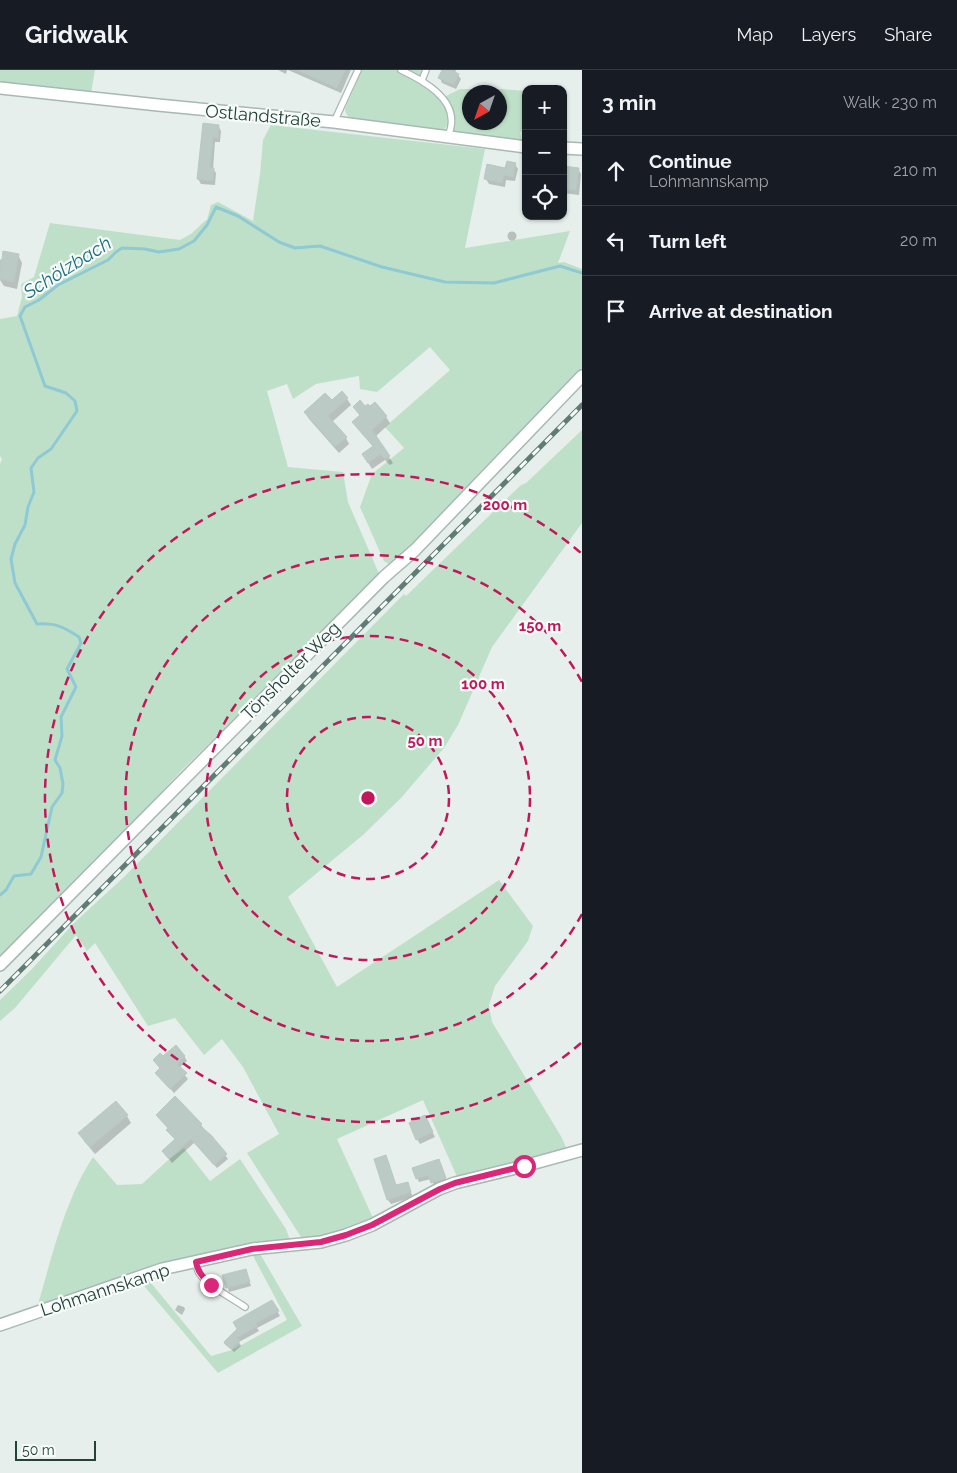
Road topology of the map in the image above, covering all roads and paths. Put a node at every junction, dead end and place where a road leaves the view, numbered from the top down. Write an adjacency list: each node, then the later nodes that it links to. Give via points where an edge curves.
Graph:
1 (358, 70): 6 (lane)
2 (402, 70): 4 (lane)
3 (426, 70): 4 (lane)
4 (422, 80): 7 (lane, via 444,100 451,113 452,126)
5 (0, 88): 6 (street, Ostlandstraße)
6 (334, 122): 7 (street, Ostlandstraße)
7 (447, 137): 8 (street, Ostlandstraße)
8 (522, 146)
9 (567, 148): 10 (street)
10 (582, 149)
11 (582, 376): 12 (street, Tönsholter Weg, via 415,550 377,584)
12 (0, 966)
13 (582, 1150): 14 (street, Lohmannskamp, via 455,1183 346,1235 321,1242 252,1249)
14 (196, 1262): 15 (lane, via 201,1276); 16 (street, Lohmannskamp, via 162,1269)
15 (245, 1307)
16 (0, 1325)

